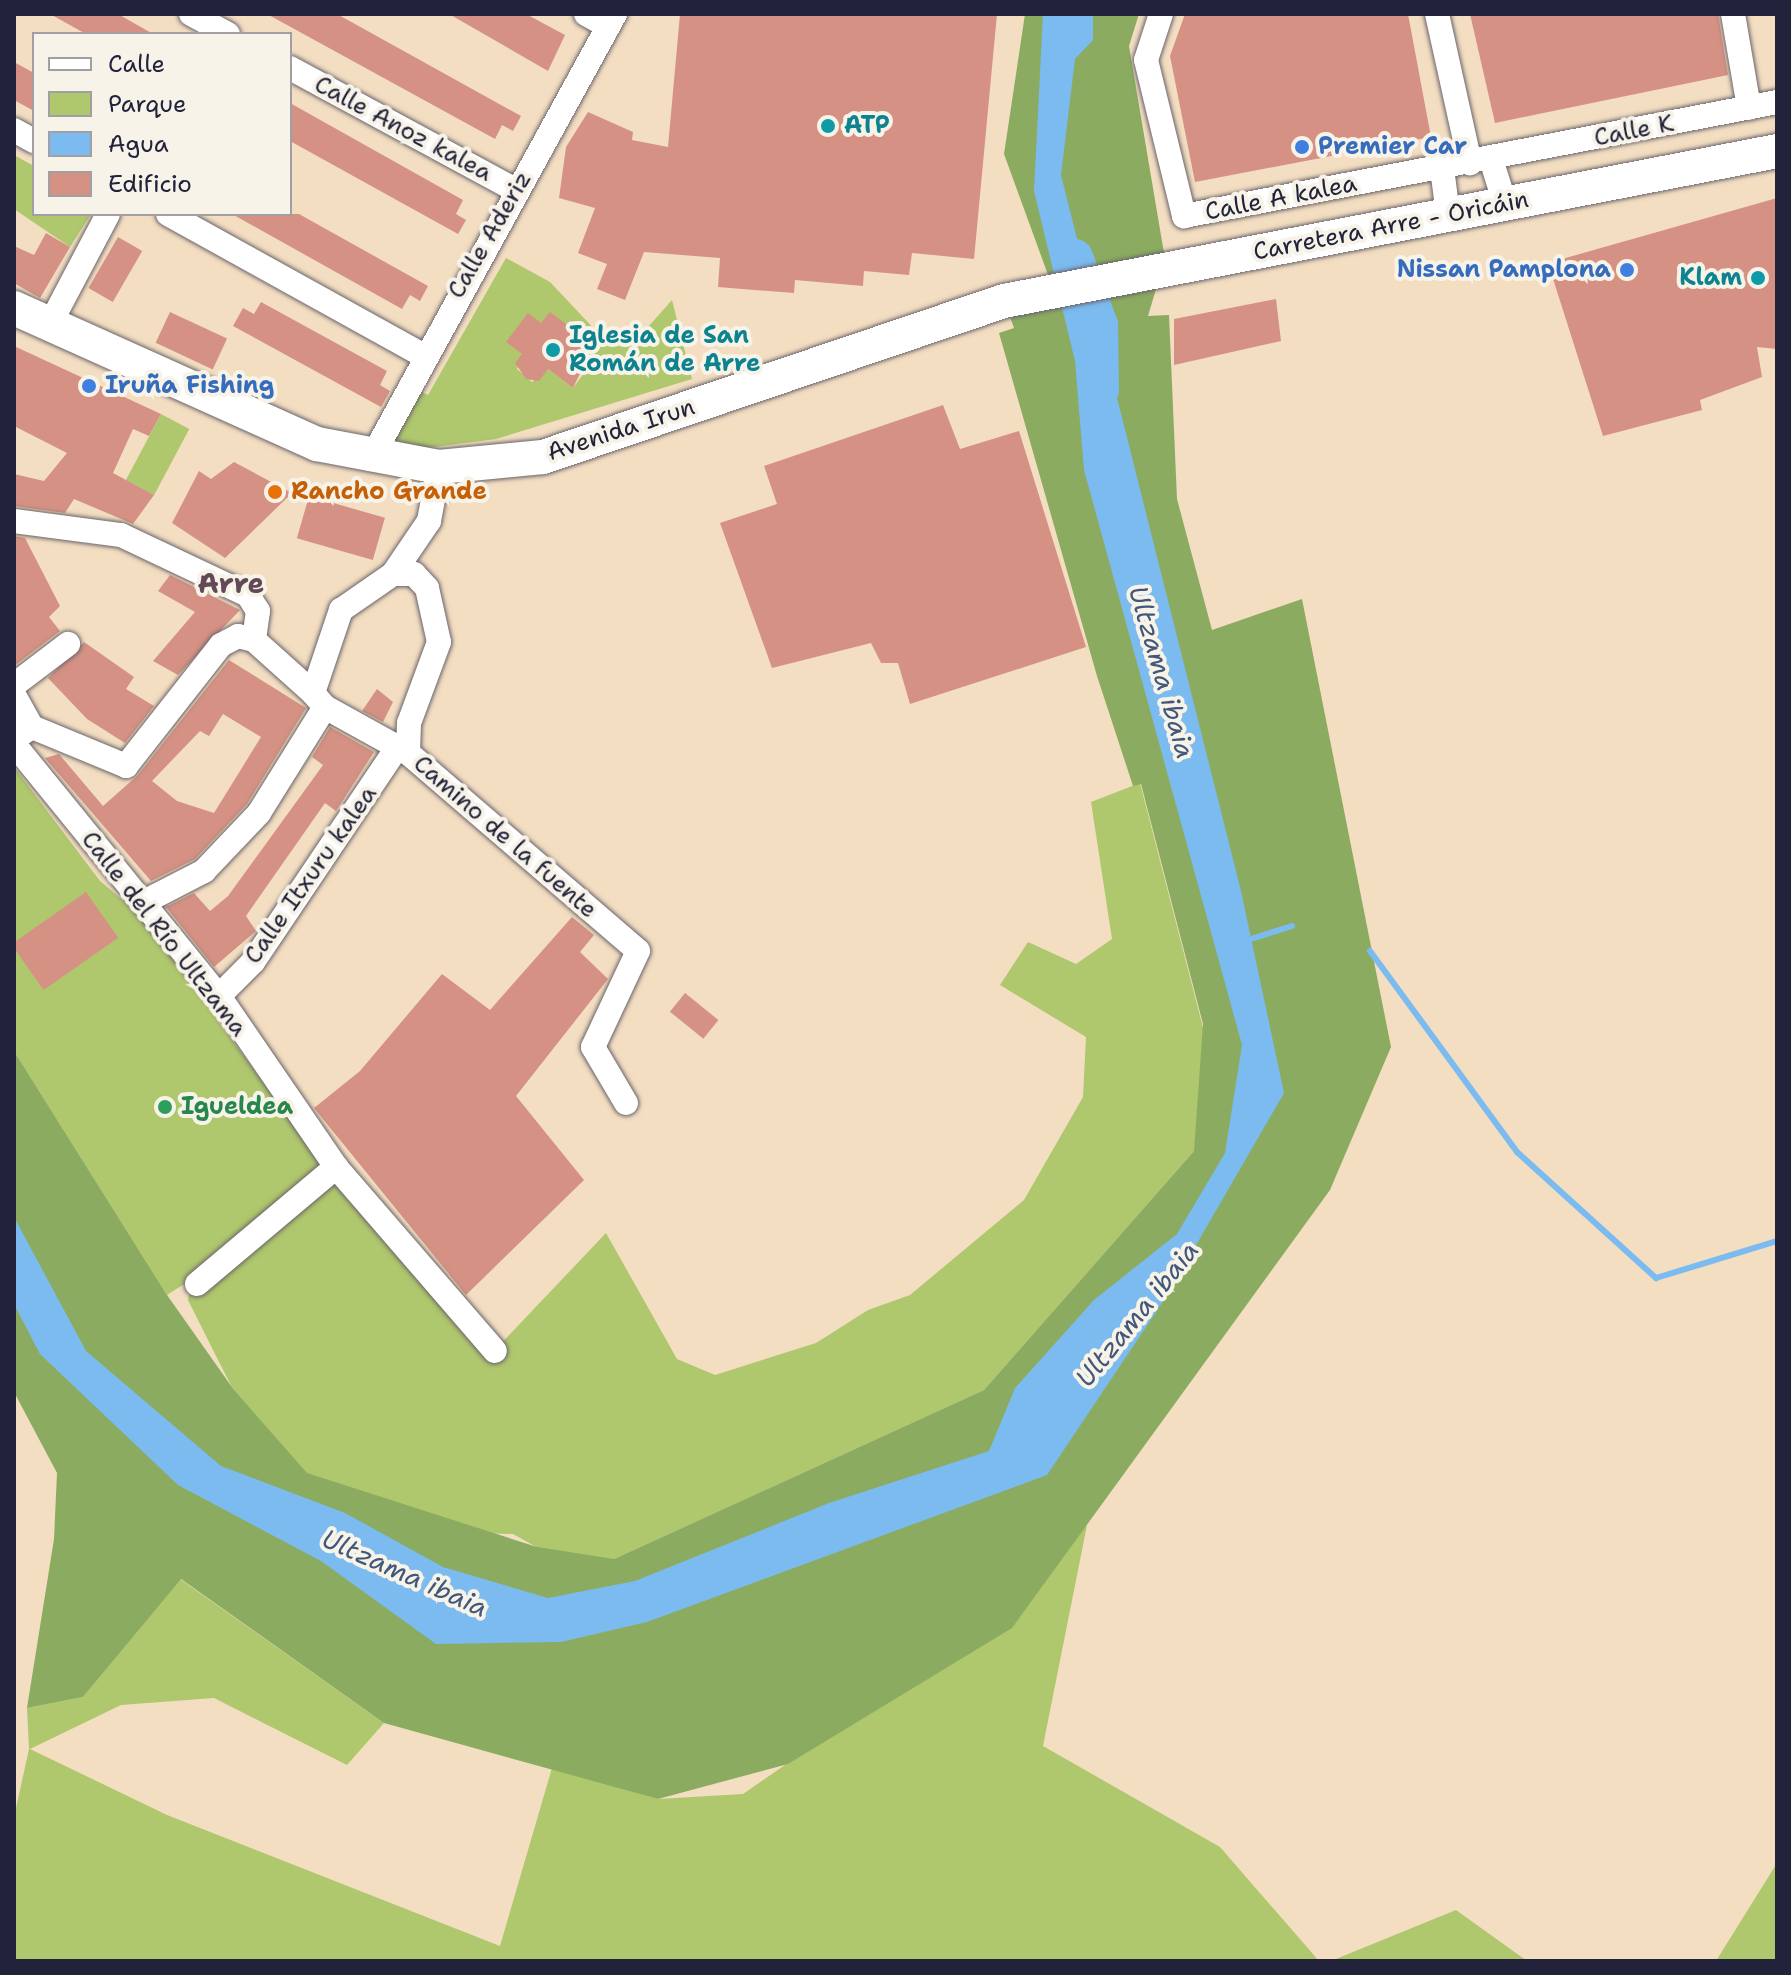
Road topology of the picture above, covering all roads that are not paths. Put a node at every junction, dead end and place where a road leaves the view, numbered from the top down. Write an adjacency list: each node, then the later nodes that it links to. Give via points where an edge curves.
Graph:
1 (586, 14): 5 (street)
2 (1161, 14): 13 (street, Calle A kalea, via 1146,60 1184,216)
3 (1437, 14): 12 (street)
4 (1733, 14): 8 (street)
5 (611, 20): 14 (street, Calle Aderiz)
6 (292, 69): 14 (street, Calle Anoz kalea)
7 (1777, 102): 8 (street, Calle K)
8 (1749, 108): 12 (street, Calle K)
9 (14, 130): 10 (street)
10 (32, 140)
11 (1777, 151): 15 (street, Carretera Arre - Oricáin)
12 (1480, 161): 13 (street, Calle K); 15 (street)
13 (1442, 168): 16 (street)
14 (516, 190): 22 (street, Calle Aderiz)
15 (1505, 204): 16 (street, Carretera Arre - Oricáin)
16 (1448, 215): 19 (street, Carretera Arre - Oricáin)
17 (107, 216): 21 (street)
18 (172, 216): 22 (street)
19 (1004, 301): 24 (street, Avenida Irun, via 543,457)
20 (14, 308): 21 (street, Avenida Irun)
21 (50, 324): 23 (street, Avenida Irun, via 303,439)
22 (422, 355): 23 (street, Calle Aderiz)
23 (371, 459): 24 (street, Avenida Irun)
24 (439, 467): 26 (street, via 429,521)
25 (14, 521): 27 (street, via 121,535 248,595 258,611)
26 (393, 574): 31 (street, via 341,610); 33 (street, via 414,574 427,588 439,642)
27 (254, 640): 31 (street, Camino de la fuente); 32 (street, via 238,636 221,645 126,766 109,763 38,723)
28 (68, 644): 29 (street)
29 (14, 685)
30 (14, 695): 32 (street, Calle del Río Ultzama)
31 (319, 700): 33 (street, Camino de la fuente); 34 (street, via 229,851)
32 (20, 737): 34 (street, Calle del Río Ultzama)
33 (403, 750): 35 (street, Calle Itxuru kalea, via 253,962); 36 (street, Camino de la fuente, via 638,951 593,1047)
34 (144, 902): 35 (street, Calle del Río Ultzama)
35 (219, 996): 37 (street, Calle del Río Ultzama)
36 (626, 1103)
37 (336, 1167): 38 (street); 39 (street, Calle del Río Ultzama)
38 (197, 1284)
39 (495, 1351)

